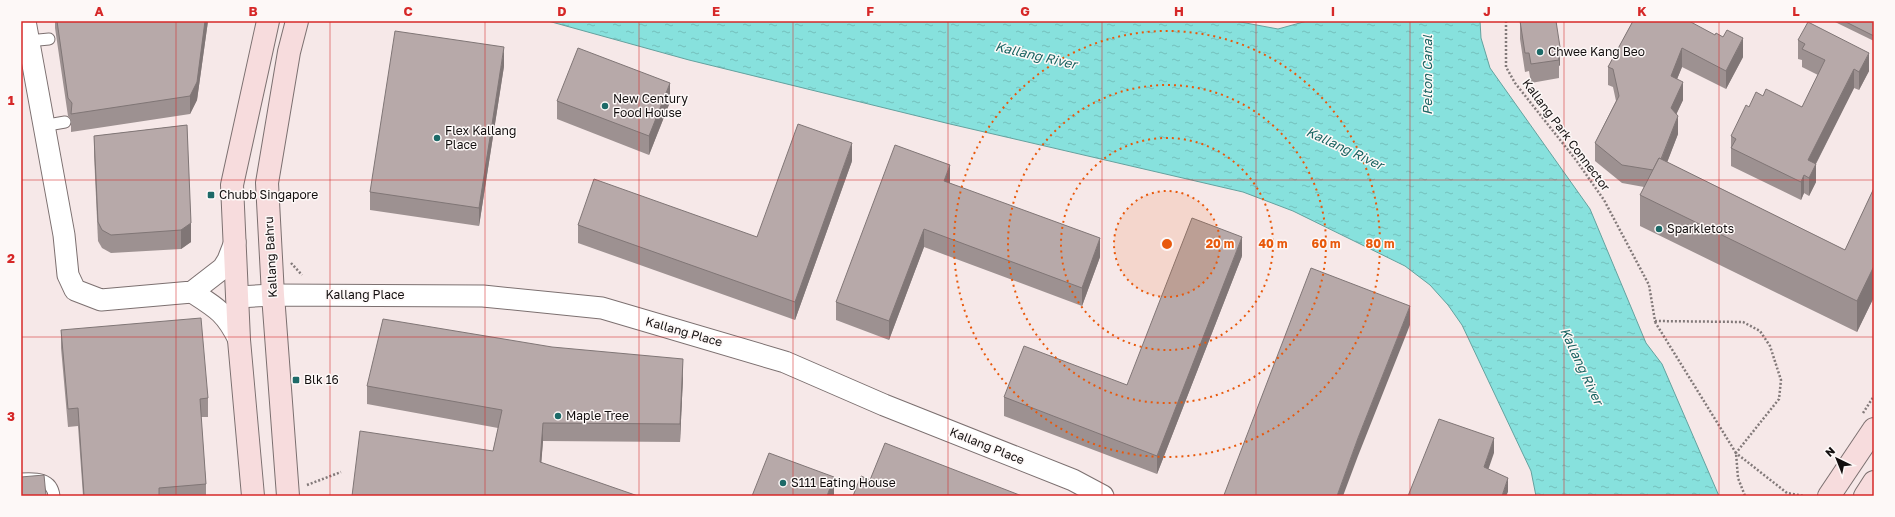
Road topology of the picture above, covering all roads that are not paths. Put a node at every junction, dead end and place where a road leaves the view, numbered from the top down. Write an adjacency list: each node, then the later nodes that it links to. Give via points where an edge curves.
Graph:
1 (25, 21): 5 (street)
2 (268, 21): 8 (main road, via 232,185)
3 (297, 21): 10 (main road, Kallang Bahru, via 289,52 268,183)
4 (49, 39): 5 (lane)
5 (28, 41): 7 (street)
6 (65, 122): 7 (lane)
7 (42, 126): 9 (street, via 68,275 75,290 101,300)
8 (235, 242): 9 (street, via 223,268); 11 (main road)
9 (192, 292): 12 (street, via 218,309 228,320)
10 (273, 294): 11 (street, Kallang Place); 16 (main road, Kallang Bahru); 19 (street, Kallang Place, via 501,296 602,308 785,362 884,405 1073,480)
11 (238, 297): 12 (main road)
12 (239, 340): 18 (main road)
13 (1874, 430): 20 (main road)
14 (21, 480): 17 (lane, via 47,482)
15 (1874, 482): 21 (main road)
16 (296, 493)
17 (54, 496)
18 (253, 496)
19 (1103, 496)
20 (1829, 496)
21 (1865, 496)

